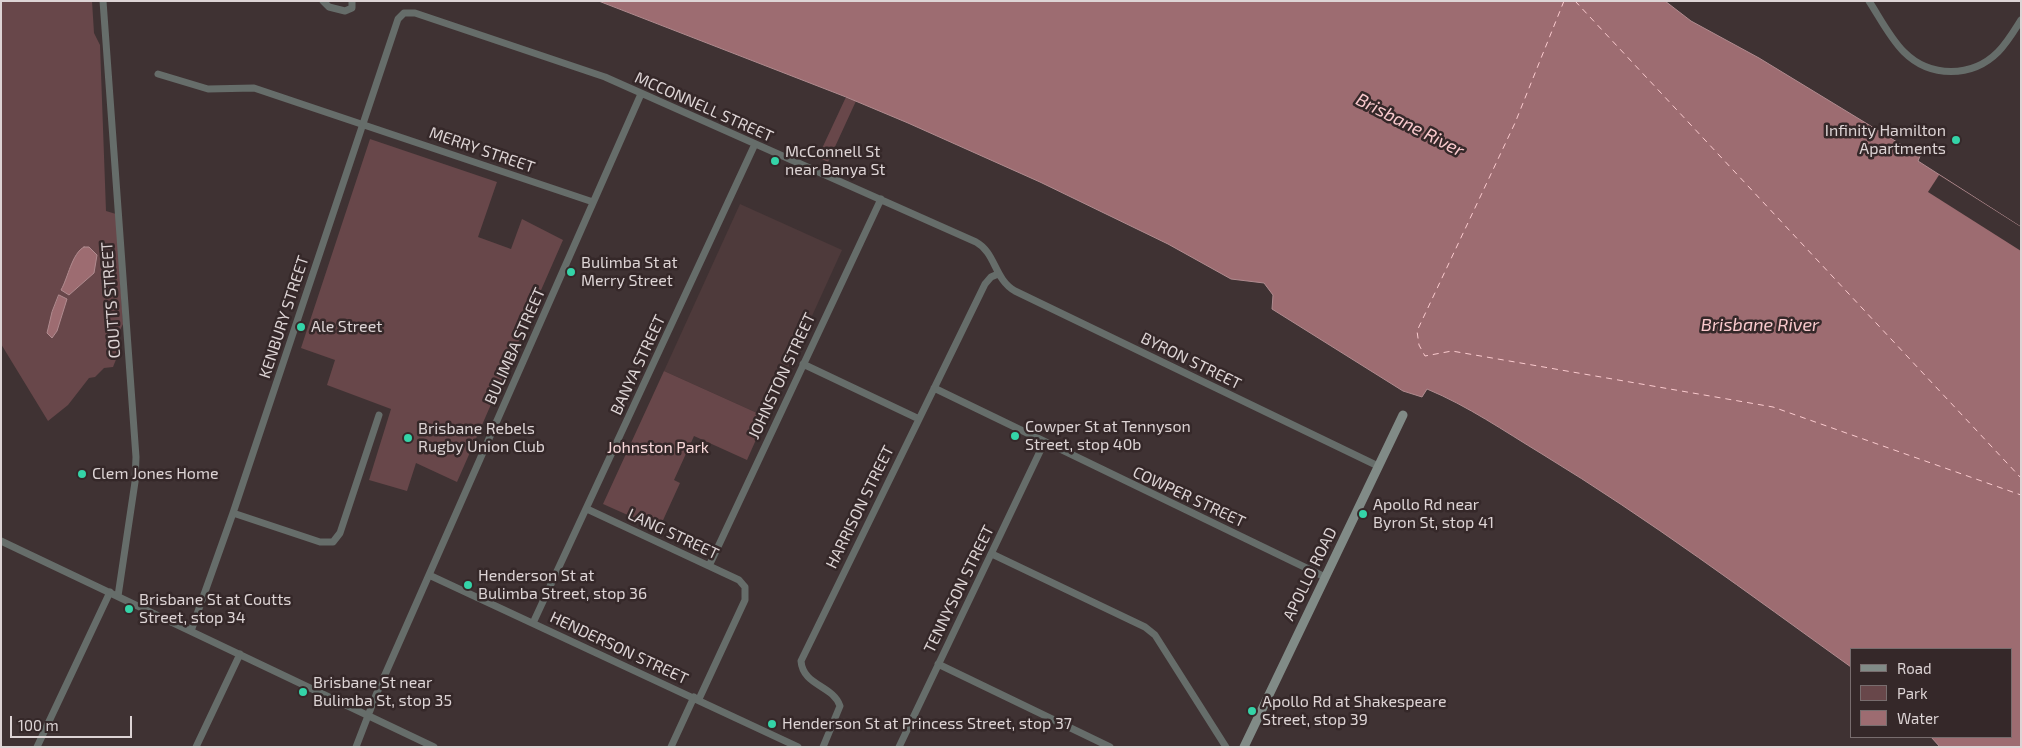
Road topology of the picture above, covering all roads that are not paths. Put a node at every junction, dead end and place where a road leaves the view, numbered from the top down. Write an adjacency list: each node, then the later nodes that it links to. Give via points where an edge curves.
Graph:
1 (103, 1): 29 (street, COUTTS STREET, via 136,457)
2 (323, 1): 3 (street, via 329,7 345,11 352,8)
3 (352, 1)
4 (1869, 1): 6 (street, via 1899,47 1934,70 1970,70 1987,61 1998,52)
5 (404, 13): 8 (street, MCCONNELL STREET, via 414,13 582,68); 9 (street, KENBURY STREET, via 398,19)
6 (2021, 20)
7 (158, 74): 9 (street, MERRY STREET, via 208,89 254,88)
8 (641, 94): 10 (street, MCCONNELL STREET); 12 (street, BULIMBA STREET)
9 (362, 124): 12 (street, MERRY STREET); 22 (street, KENBURY STREET)
10 (755, 144): 11 (street, MCCONNELL STREET); 21 (street, BANYA STREET)
11 (880, 198): 13 (street, MCCONNELL STREET, via 982,245); 14 (street, JOHNSTON STREET)
12 (593, 202): 26 (street, BULIMBA STREET)
13 (998, 274): 15 (street, HARRISON STREET, via 985,284); 20 (street, BYRON STREET, via 1003,284 1014,291)
14 (803, 364): 18 (street); 25 (street, JOHNSTON STREET)
15 (934, 388): 18 (street, HARRISON STREET); 19 (street, COWPER STREET)
16 (379, 415): 22 (street, via 340,533 333,542 320,542)
17 (1403, 415): 20 (street, APOLLO ROAD)
18 (919, 419): 42 (street, HARRISON STREET, via 801,661 805,676 836,697 840,706)
19 (1044, 442): 24 (street, TENNYSON STREET); 27 (street, COWPER STREET)
20 (1378, 466): 27 (street, APOLLO ROAD)
21 (587, 508): 25 (street, LANG STREET); 30 (street, BANYA STREET)
22 (233, 513): 31 (street, KENBURY STREET)
23 (1, 541): 28 (street)
24 (992, 554): 33 (street, TENNYSON STREET); 45 (street, via 1155,635)
25 (709, 566): 34 (street, LANG STREET, via 739,580 745,587 745,600)
26 (429, 575): 30 (street, HENDERSON STREET); 35 (street, BULIMBA STREET)
27 (1326, 577): 46 (street, APOLLO ROAD)
28 (110, 592): 29 (street); 36 (street)
29 (118, 596): 31 (street)
30 (533, 624): 34 (street, HENDERSON STREET)
31 (191, 631): 32 (street)
32 (240, 654): 35 (street); 37 (street)
33 (938, 664): 43 (street, TENNYSON STREET); 44 (street)
34 (696, 698): 40 (street); 41 (street, HENDERSON STREET)
35 (369, 715): 38 (street, BULIMBA STREET); 39 (street)
36 (37, 747)
37 (196, 747)
38 (356, 747)
39 (434, 747)
40 (671, 747)
41 (798, 747)
42 (823, 747)
43 (899, 747)
44 (1110, 747)
45 (1226, 747)
46 (1244, 747)

